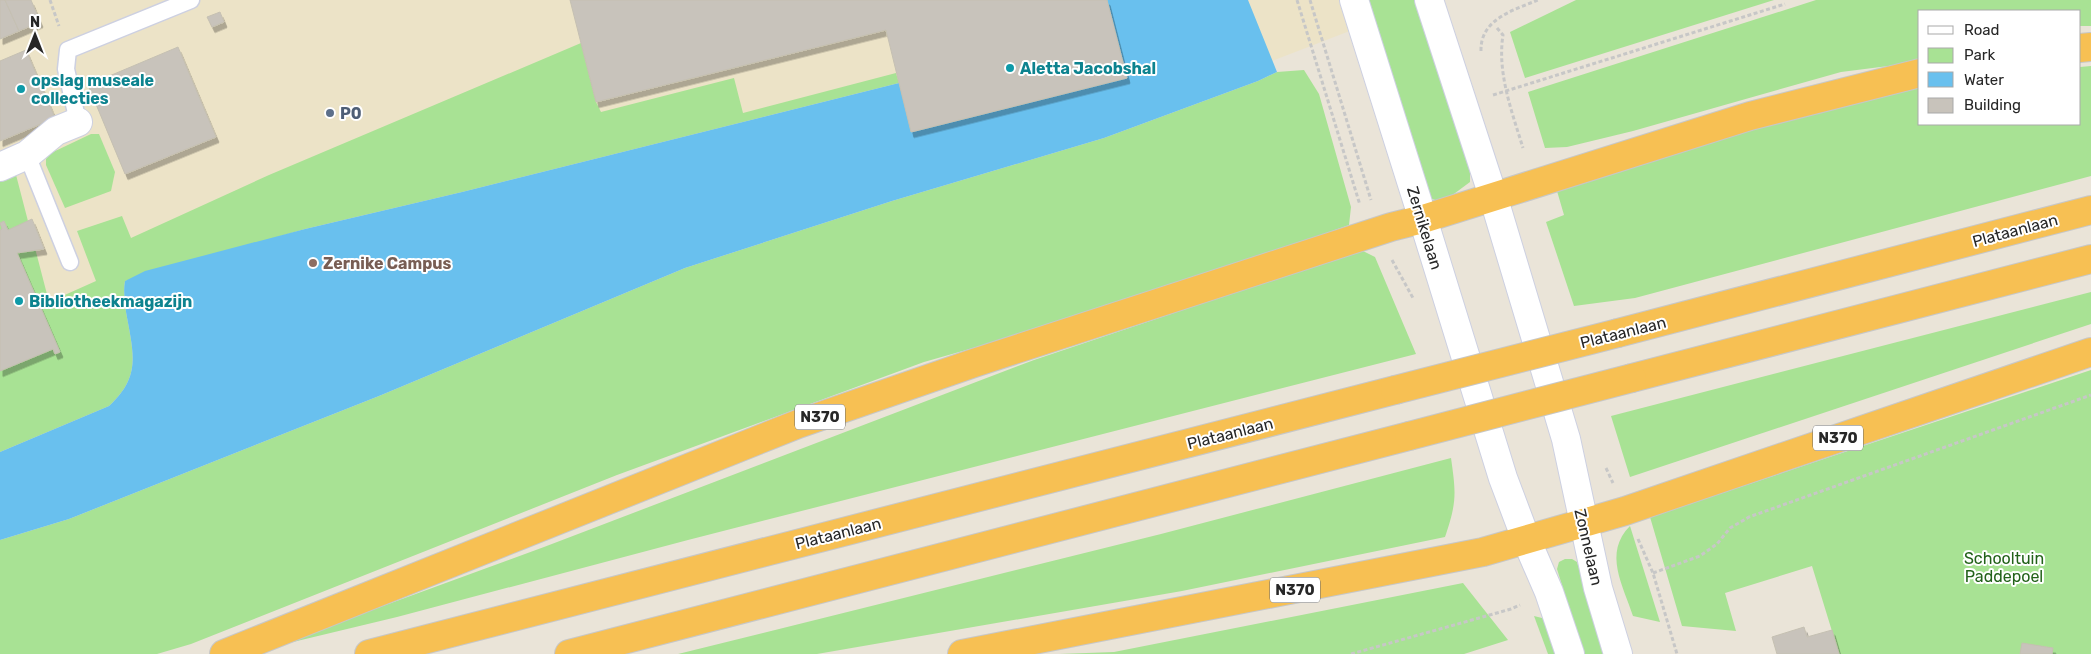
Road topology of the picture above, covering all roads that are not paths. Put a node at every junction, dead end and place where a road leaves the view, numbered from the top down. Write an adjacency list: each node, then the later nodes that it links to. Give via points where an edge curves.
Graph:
1 (191, 0): 5 (lane, via 68,50 66,69)
2 (1354, 0): 10 (main road, Zernikelaan)
3 (1429, 0): 8 (main road)
4 (1918, 74): 8 (highway, N370, via 1750,116)
5 (78, 122): 6 (main road, via 56,131)
6 (27, 155): 7 (main road); 12 (lane)
7 (0, 167)
8 (1493, 196): 10 (highway, N370); 14 (main road, Zonnelaan, via 1566,439)
9 (2091, 210): 17 (highway, Plataanlaan, bridge)
10 (1424, 218): 15 (main road, Zernikelaan, via 1496,456); 16 (highway, N370, via 993,357 798,424)
11 (2091, 259): 18 (highway, bridge)
12 (70, 262)
13 (2091, 352): 14 (highway, N370)
14 (1584, 523): 15 (highway, N370); 21 (main road, Zonnelaan, via 1598,588)
15 (1526, 539): 19 (highway, N370, via 1468,556); 20 (main road, via 1549,592)
16 (224, 654)
17 (370, 654)
18 (568, 654)
19 (962, 654)
20 (1570, 654)
21 (1618, 654)

